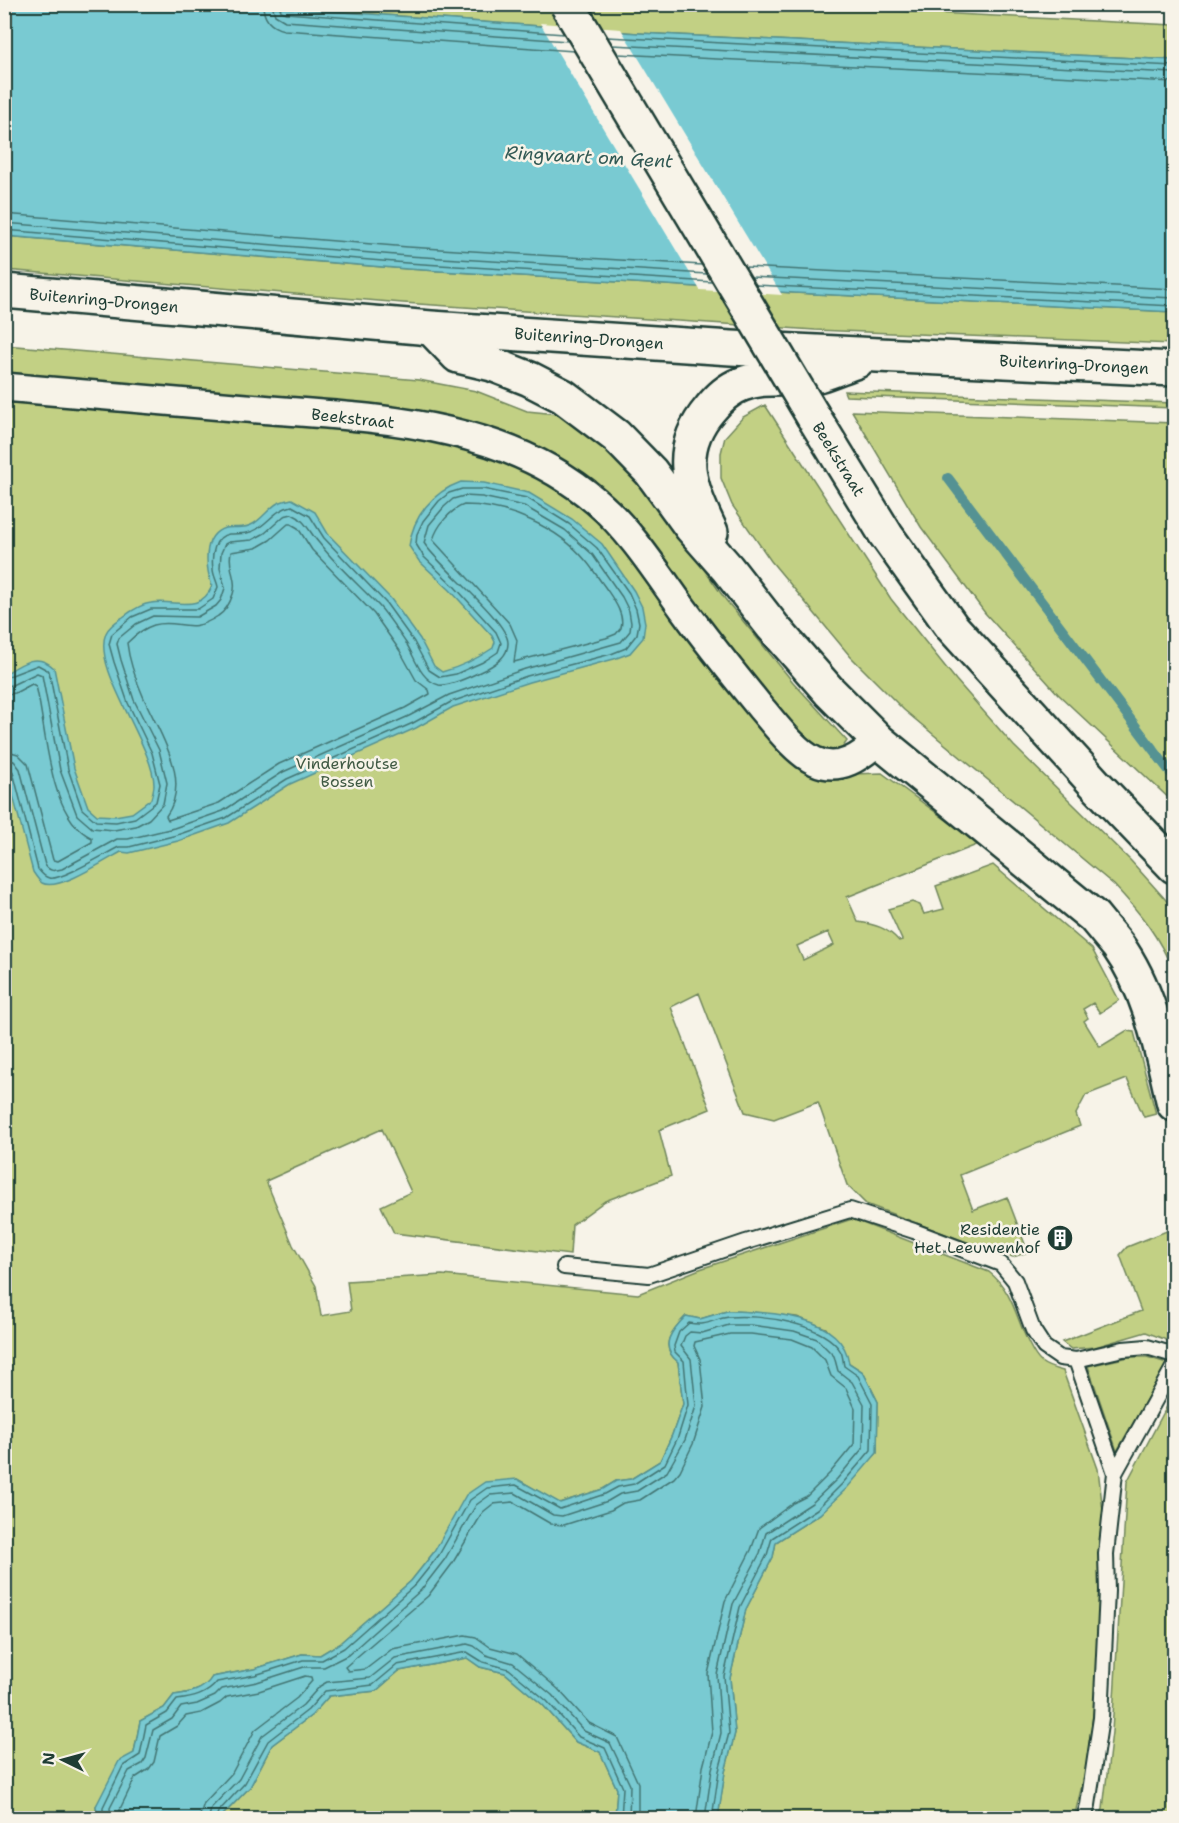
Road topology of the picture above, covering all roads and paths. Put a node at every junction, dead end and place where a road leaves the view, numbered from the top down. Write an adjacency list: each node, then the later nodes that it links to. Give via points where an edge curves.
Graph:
1 (567, 4): 9 (main road, Beekstraat, bridge, via 886,535 952,627)
2 (4, 291): 3 (main road, Buitenring-Drongen)
3 (431, 328): 4 (main road, Buitenring-Drongen); 7 (main road, via 458,356 530,379 563,396 616,436 651,472)
4 (873, 355): 5 (main road, Buitenring-Drongen); 7 (main road, via 807,378 766,378 741,384 721,396 705,414 690,442 688,468 693,495)
5 (1174, 369)
6 (4, 387): 8 (street, Beekstraat, via 383,419 452,430 507,448 554,471 597,502 632,538 713,650 788,739 815,761 834,765 851,762)
7 (727, 568): 8 (main road, via 773,627)
8 (879, 741): 10 (main road, via 1094,917 1138,981 1155,1026)
9 (1174, 866)
10 (1174, 1104)
11 (564, 1267): 13 (lane, via 649,1275 850,1210 1001,1264 1014,1281 1044,1347 1060,1358)
12 (1174, 1355): 13 (lane, via 1147,1347)
13 (1076, 1360): 15 (lane)
14 (1174, 1366): 15 (lane)
15 (1115, 1473): 16 (lane, via 1106,1554 1101,1718)
16 (1084, 1818)

